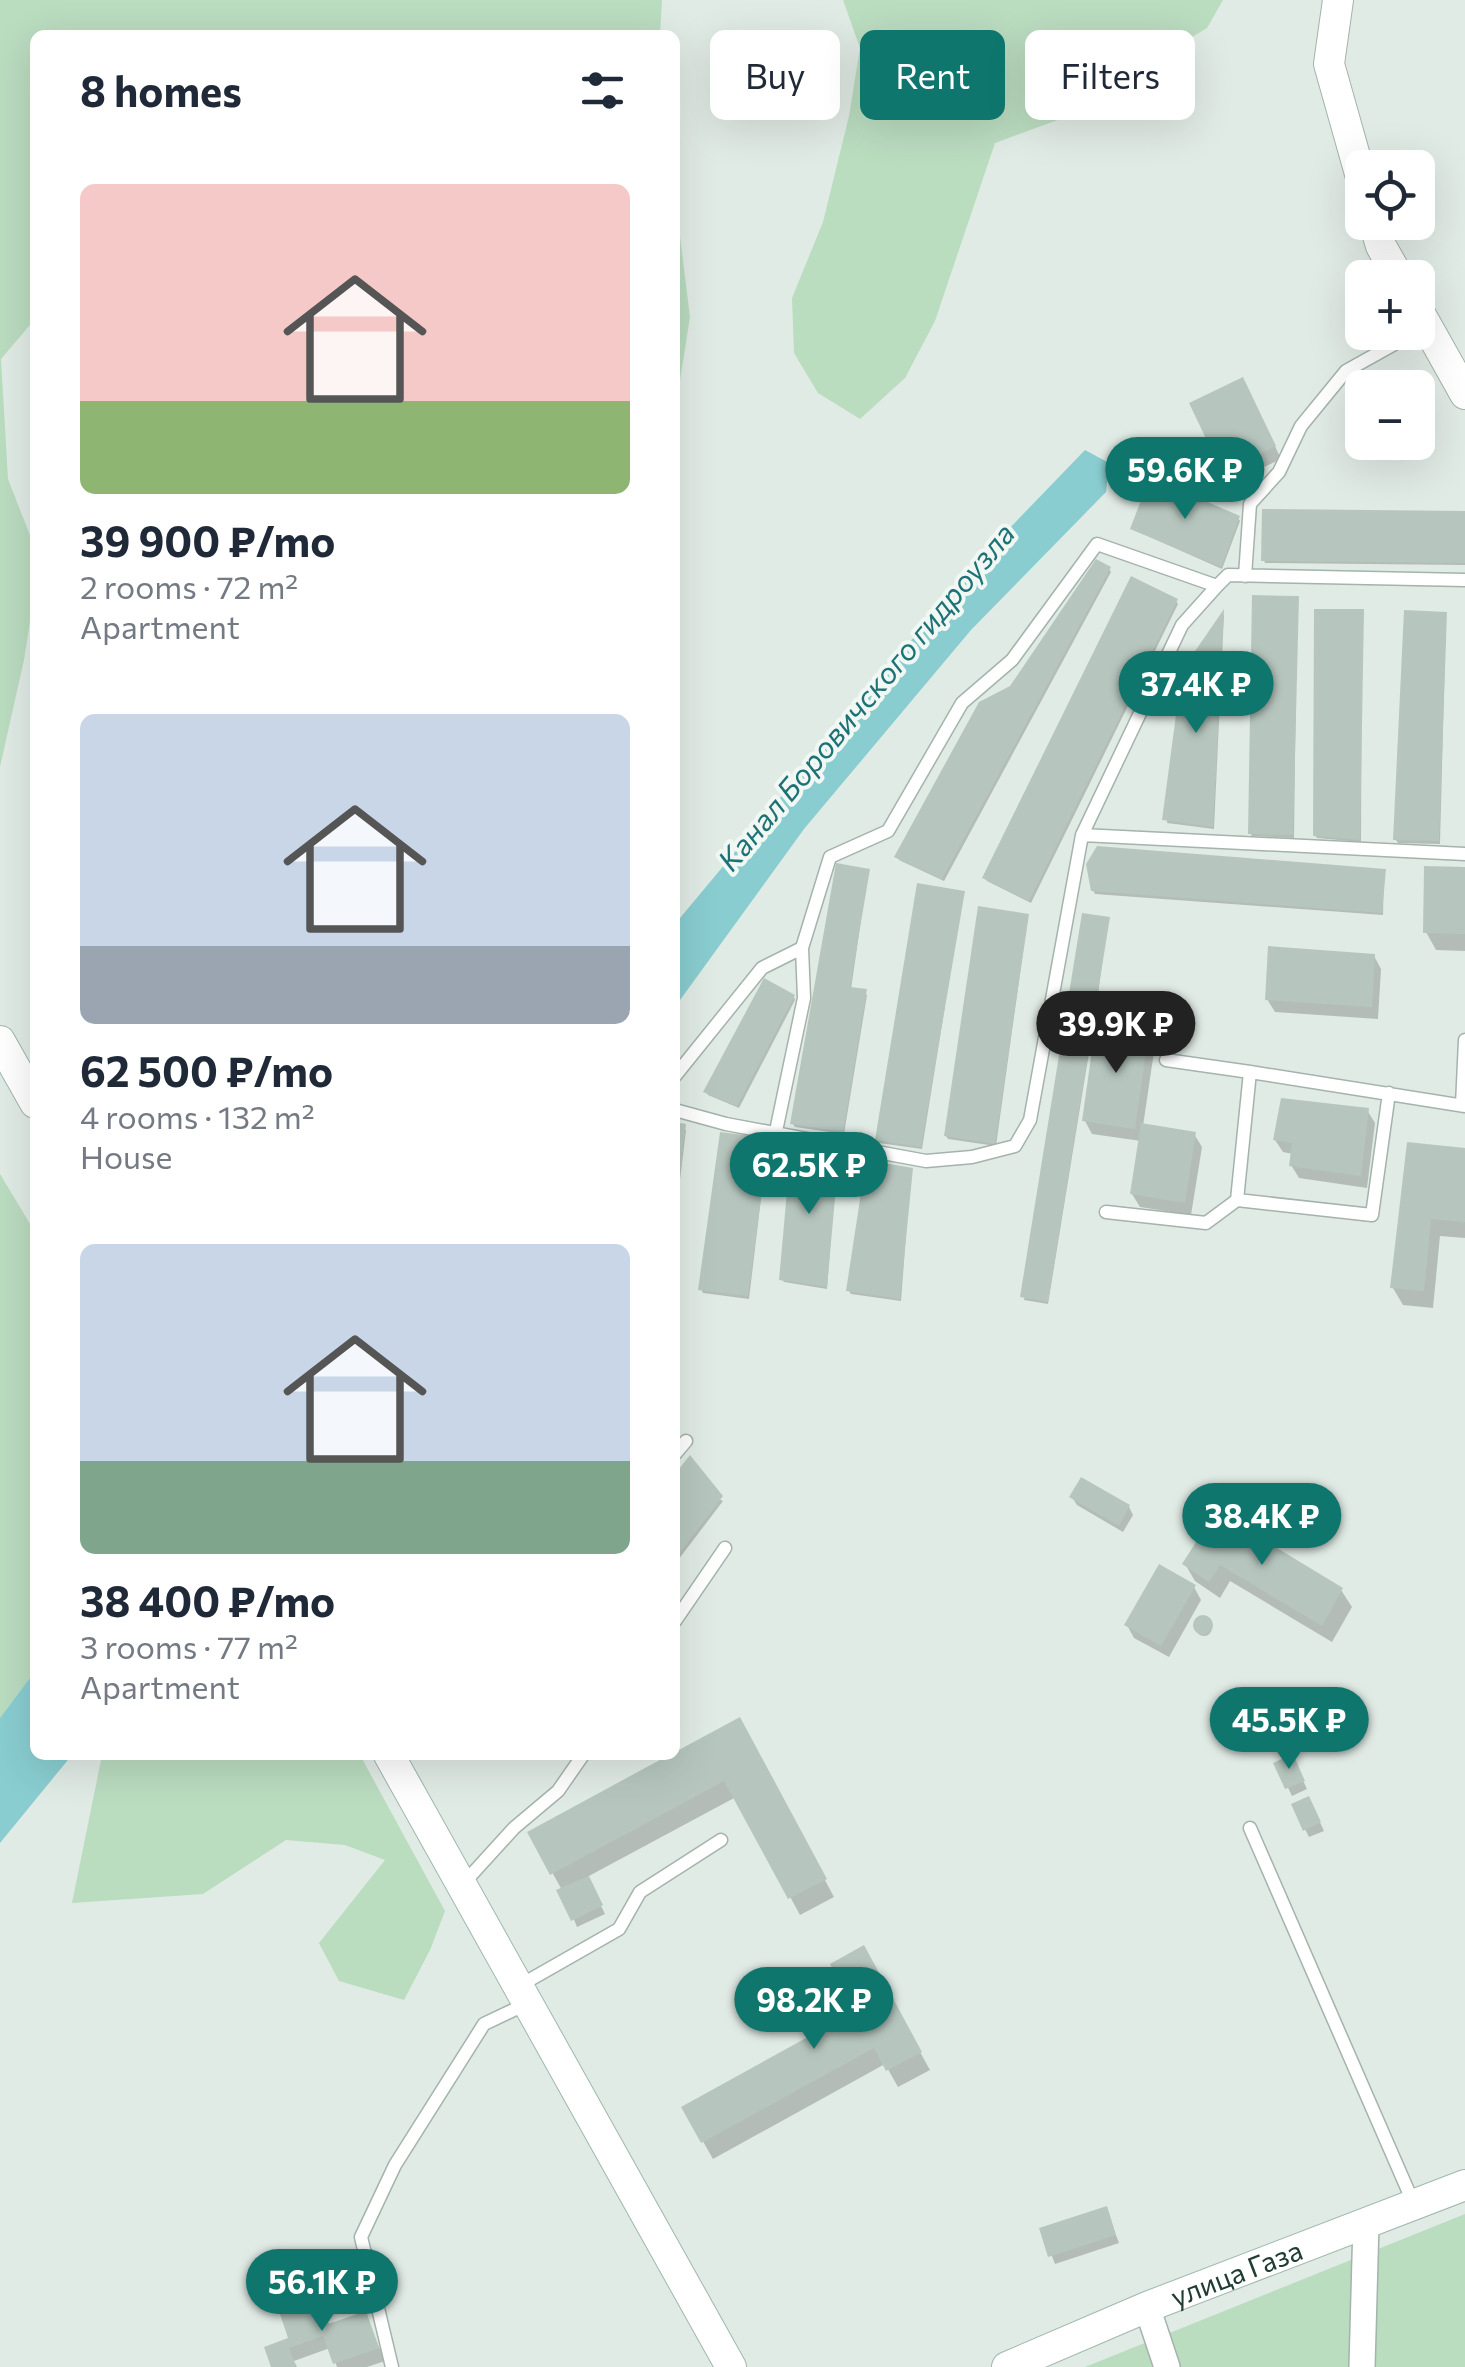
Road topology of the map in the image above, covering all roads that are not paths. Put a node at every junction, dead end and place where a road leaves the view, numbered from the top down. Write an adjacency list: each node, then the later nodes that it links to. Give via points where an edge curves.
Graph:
1 (1338, 0): 2 (main road, via 1329,64)
2 (1353, 150)
3 (1435, 349): 5 (main road)
4 (1379, 350): 6 (lane, via 1346,371 1250,504)
5 (1465, 394)
6 (1245, 576): 7 (lane); 8 (lane, via 1228,575)
7 (1465, 580)
8 (1217, 586): 9 (lane, via 1182,626); 11 (lane, via 1096,544 1012,660 962,703 888,831 830,856)
9 (1082, 836): 10 (lane); 21 (lane, via 1030,1120 1016,1146 926,1161)
10 (1465, 854)
11 (802, 948): 15 (lane, via 762,968); 21 (lane, via 804,998)
12 (1465, 1040): 19 (lane)
13 (0, 1041): 18 (main road)
14 (1166, 1060): 16 (lane)
15 (680, 1070)
16 (1250, 1072): 17 (lane); 22 (lane)
17 (1388, 1093): 19 (lane); 22 (lane, via 1372,1215)
18 (30, 1094)
19 (1464, 1105)
20 (680, 1111): 21 (lane)
21 (776, 1131)
22 (1237, 1200): 23 (lane, via 1206,1223)
23 (1106, 1212)
24 (686, 1441): 25 (lane)
25 (680, 1448)
26 (725, 1548): 27 (lane)
27 (680, 1614)
28 (392, 1760): 32 (main road)
29 (579, 1760): 32 (lane, via 558,1791)
30 (1250, 1828): 35 (lane)
31 (721, 1840): 33 (lane, via 640,1892 619,1929)
32 (461, 1886): 33 (main road)
33 (521, 1995): 38 (lane, via 484,2024 395,2165 361,2237); 39 (main road)
34 (1465, 2184): 35 (main road, улица Газа)
35 (1414, 2204): 36 (main road, улица Газа)
36 (1366, 2223): 37 (main road, улица Газа); 42 (street)
37 (1147, 2306): 40 (main road, улица Газа); 41 (street)
38 (392, 2367)
39 (731, 2367)
40 (1006, 2367)
41 (1167, 2367)
42 (1362, 2367)

